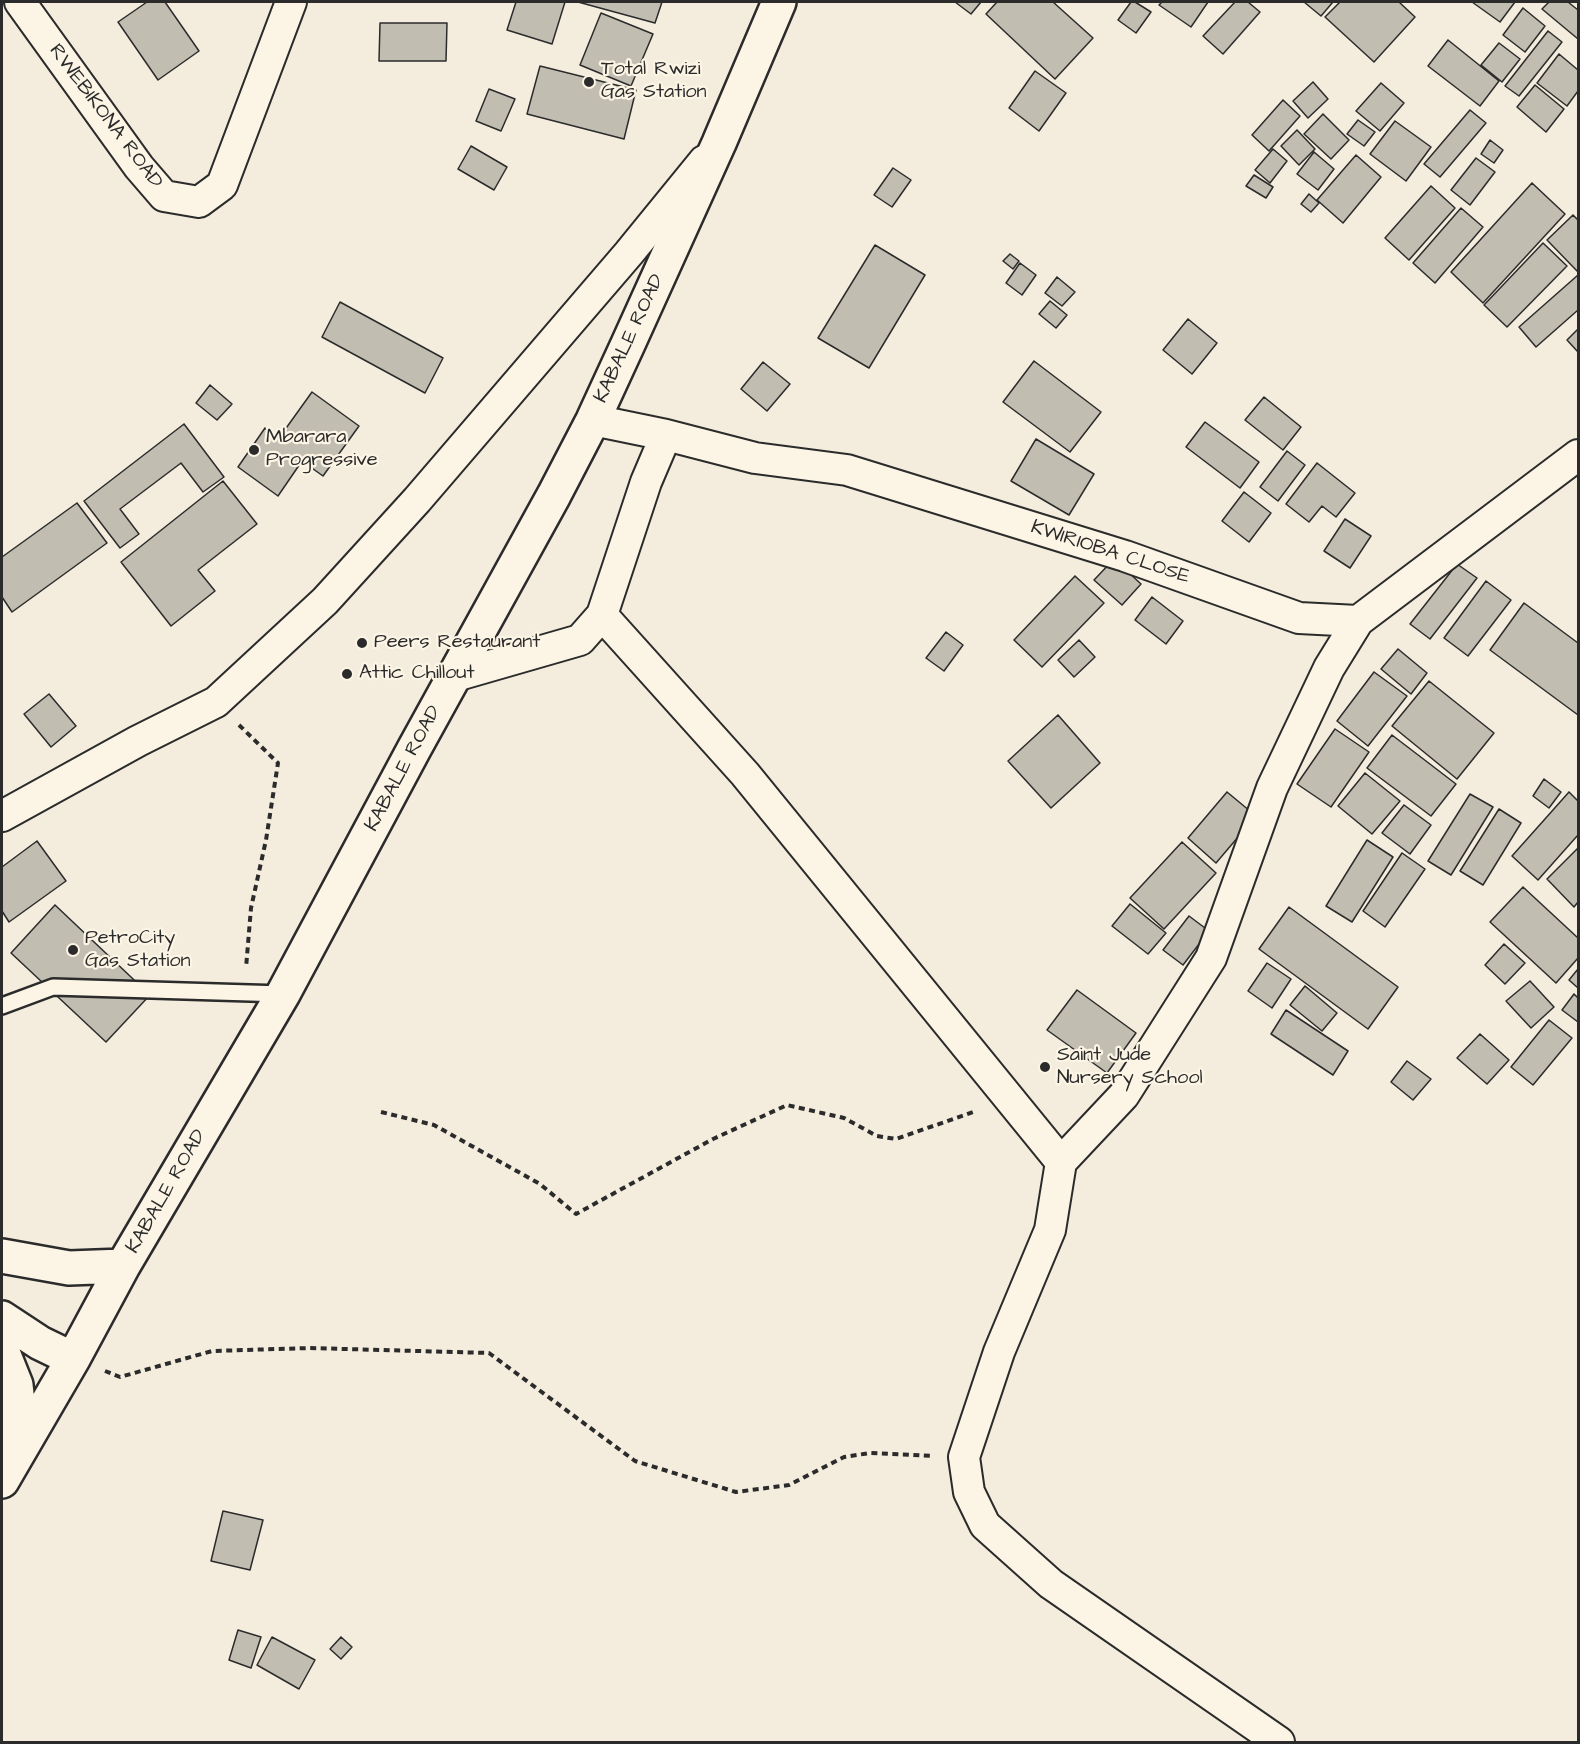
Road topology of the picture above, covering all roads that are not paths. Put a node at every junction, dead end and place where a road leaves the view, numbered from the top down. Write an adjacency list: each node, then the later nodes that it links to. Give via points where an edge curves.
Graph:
1 (20, 2): 2 (street, RWEBIKONA ROAD, via 164,196 199,202 222,185)
2 (291, 2)
3 (779, 2): 4 (main road, KABALE ROAD)
4 (719, 143): 5 (main road, KABALE ROAD); 11 (street, via 424,492 326,601 216,702)
5 (593, 420): 6 (street, KWIRIOBA CLOSE); 10 (main road, KABALE ROAD)
6 (666, 435): 8 (street, via 646,482); 9 (street, KWIRIOBA CLOSE, via 755,458 847,470 1125,556 1299,618)
7 (1578, 455): 9 (street)
8 (602, 615): 10 (street, via 580,640); 14 (street, via 745,774)
9 (1358, 621): 14 (street, via 1329,668 1272,788 1211,958 1124,1095)
10 (455, 676): 12 (main road, KABALE ROAD)
11 (2, 816)
12 (283, 994): 13 (lane, via 53,987); 16 (main road, KABALE ROAD)
13 (2, 1006)
14 (1061, 1162): 21 (street, via 1050,1230 999,1352 964,1457 969,1492 985,1525 1051,1584)
15 (2, 1256): 16 (main road, via 69,1268)
16 (123, 1266): 19 (main road, KABALE ROAD)
17 (2, 1318): 19 (main road)
18 (2, 1350): 20 (main road, via 16,1385 19,1412)
19 (73, 1359): 20 (main road, KABALE ROAD)
20 (9, 1467)
21 (1279, 1743)

